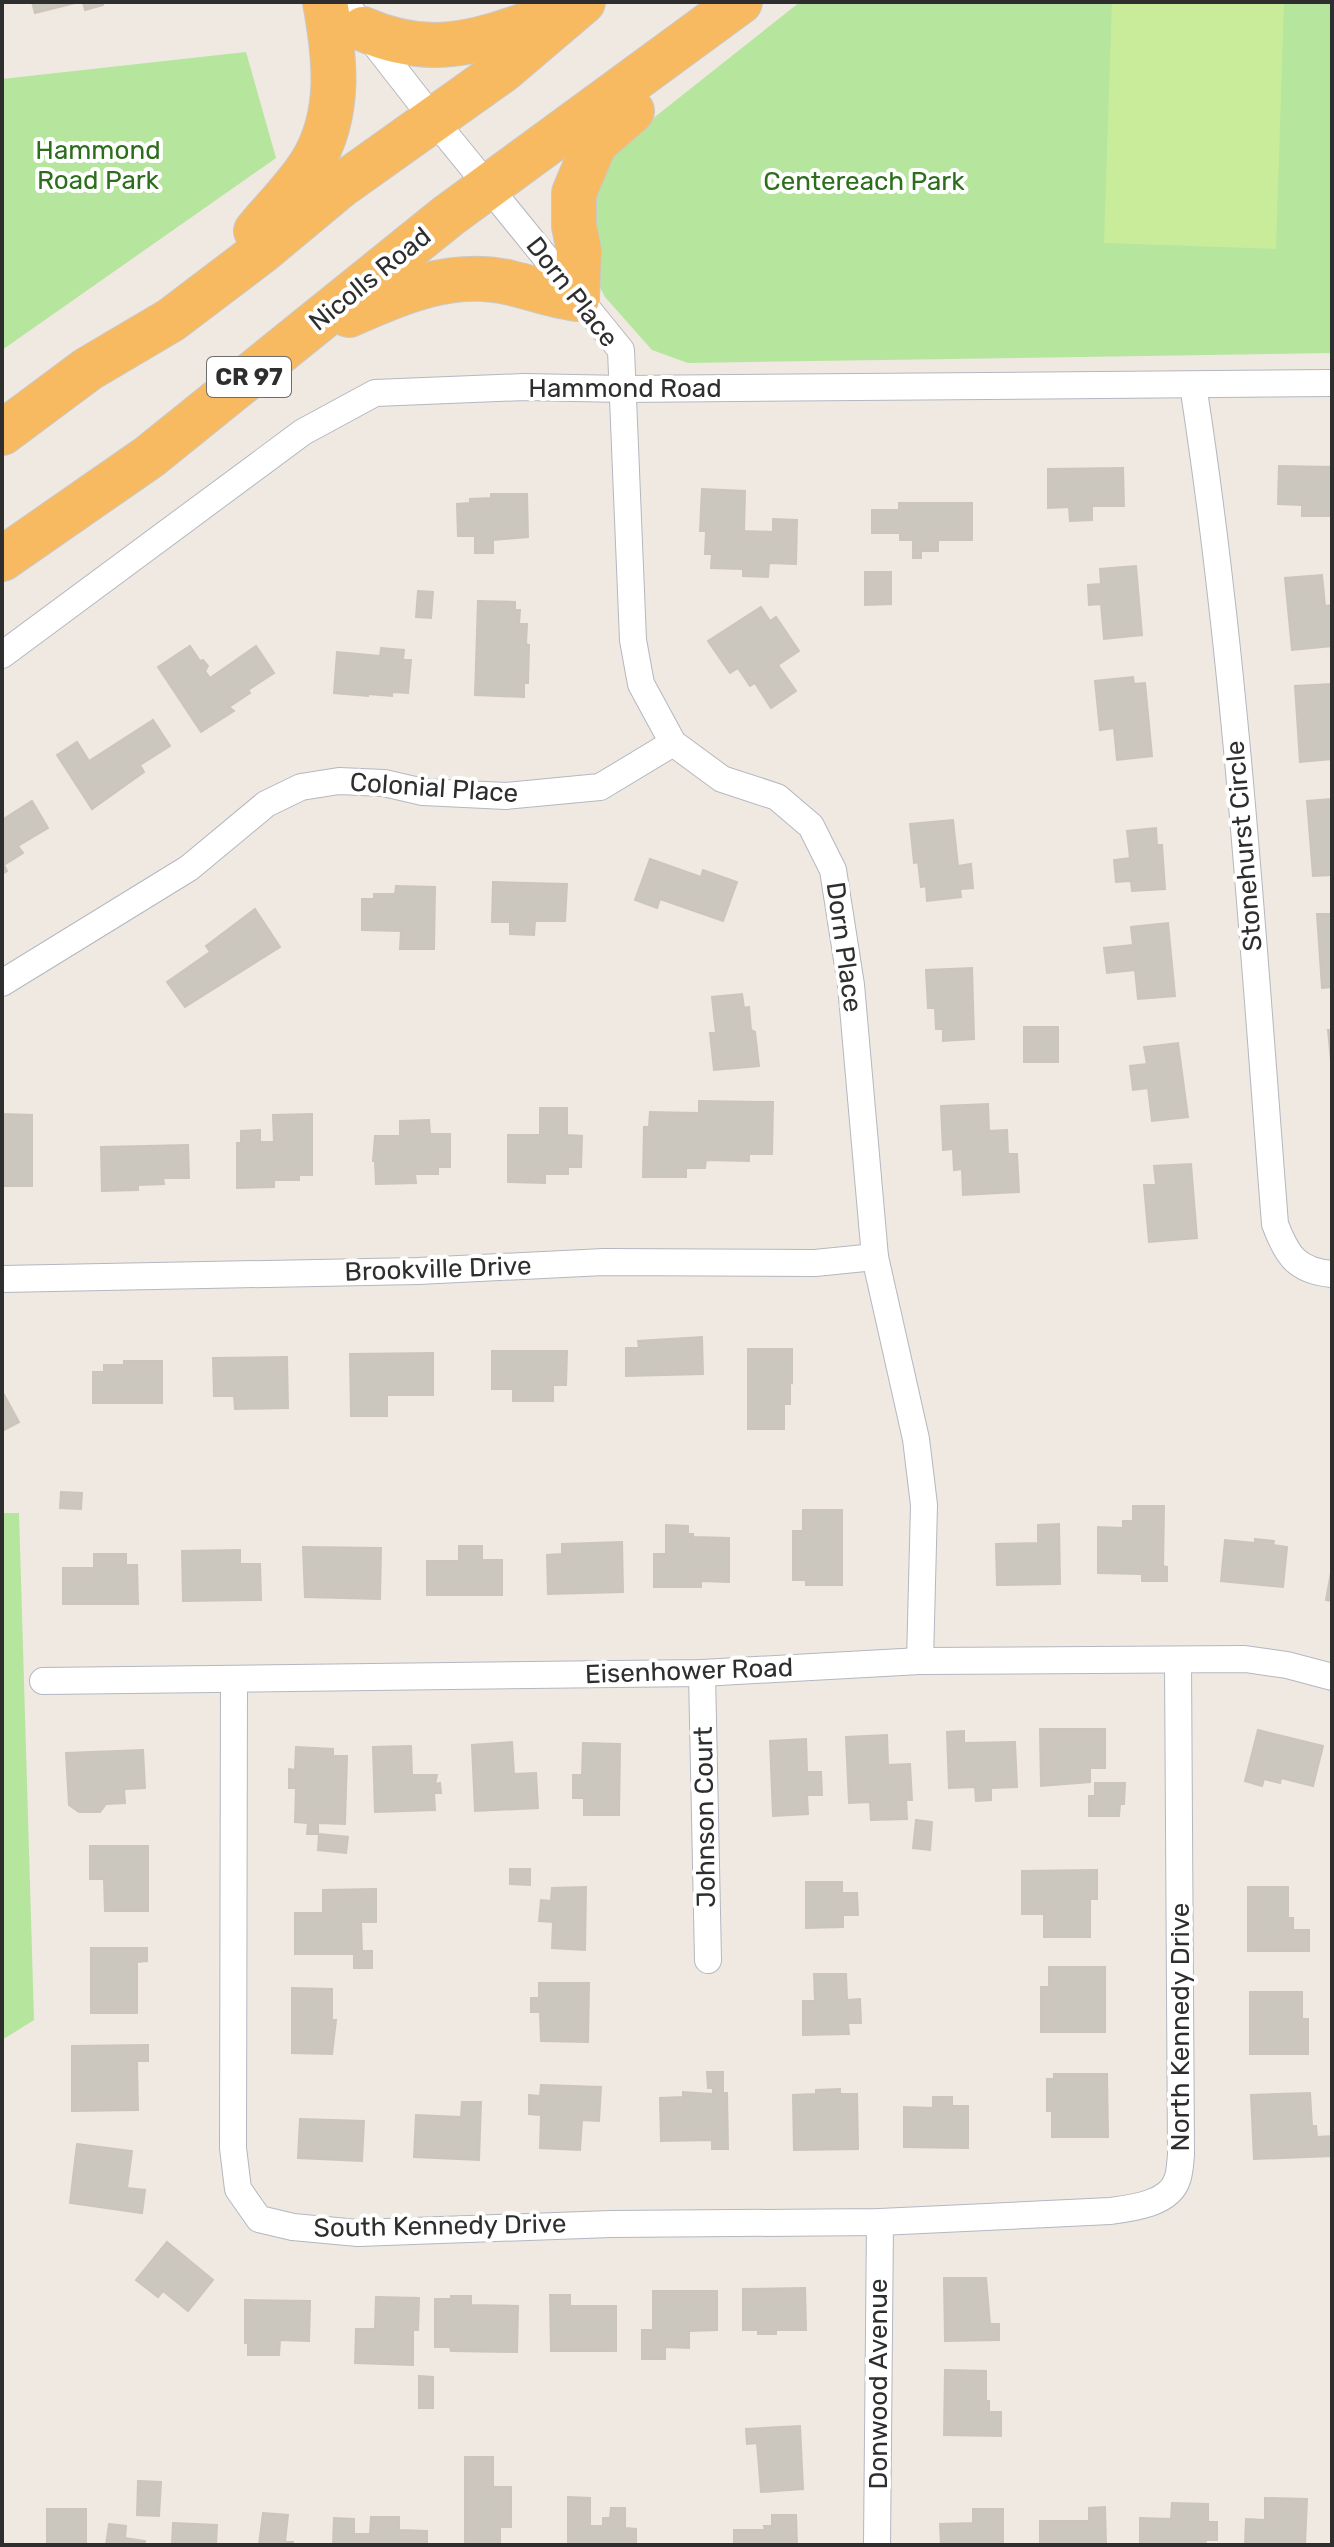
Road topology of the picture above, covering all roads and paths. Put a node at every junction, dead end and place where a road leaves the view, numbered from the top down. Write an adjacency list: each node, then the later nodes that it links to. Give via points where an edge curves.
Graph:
1 (325, 2): 7 (highway, via 335,80 329,121 311,164)
2 (579, 5): 3 (highway, via 483,40 449,46 390,40); 5 (highway)
3 (358, 11): 5 (street, Dorn Place)
4 (725, 13): 6 (highway, Nicolls Road / CR 97); 8 (highway, via 595,143 583,166 574,193)
5 (434, 120): 6 (street, Dorn Place); 7 (highway, via 340,186)
6 (490, 188): 8 (street, Dorn Place); 9 (highway, Nicolls Road / CR 97)
7 (201, 298): 13 (highway, via 88,369)
8 (577, 299): 9 (highway, via 509,282 434,282); 12 (street, Dorn Place, via 621,350)
9 (296, 339): 14 (highway, Nicolls Road / CR 97, via 149,457)
10 (1332, 383): 11 (street, Hammond Road)
11 (1193, 385): 12 (street, Hammond Road); 19 (street, Stonehurst Circle, via 1216,545 1275,1224 1285,1250 1309,1272)
12 (624, 389): 15 (street, Hammond Road, via 375,393 303,432); 16 (street, Dorn Place, via 633,640 641,684)
13 (2, 433)
14 (2, 559)
15 (2, 655)
16 (673, 743): 17 (street, Colonial Place, via 600,787 506,796 339,781 301,787 266,804 189,868); 18 (street, Dorn Place, via 722,779 777,797 811,826 833,870 851,985)
17 (2, 983)
18 (875, 1257): 20 (street, Brookville Drive, via 815,1263 604,1262); 21 (street, Dorn Place, via 916,1439 922,1492)
19 (1332, 1274)
20 (2, 1279)
21 (920, 1661): 22 (street, Eisenhower Road); 23 (street, Eisenhower Road)
22 (1178, 1661): 24 (street, Eisenhower Road, via 1245,1659); 28 (street, North Kennedy Drive, via 1177,2183 1162,2198 1110,2211)
23 (702, 1673): 25 (street, Eisenhower Road); 27 (street, Johnson Court)
24 (1332, 1677)
25 (234, 1680): 26 (street, Eisenhower Road); 28 (street, South Kennedy Drive, via 233,2148 238,2189 259,2219 358,2233)
26 (43, 1681)
27 (708, 1960)
28 (880, 2222): 29 (street, Donwood Avenue)
29 (877, 2545)

